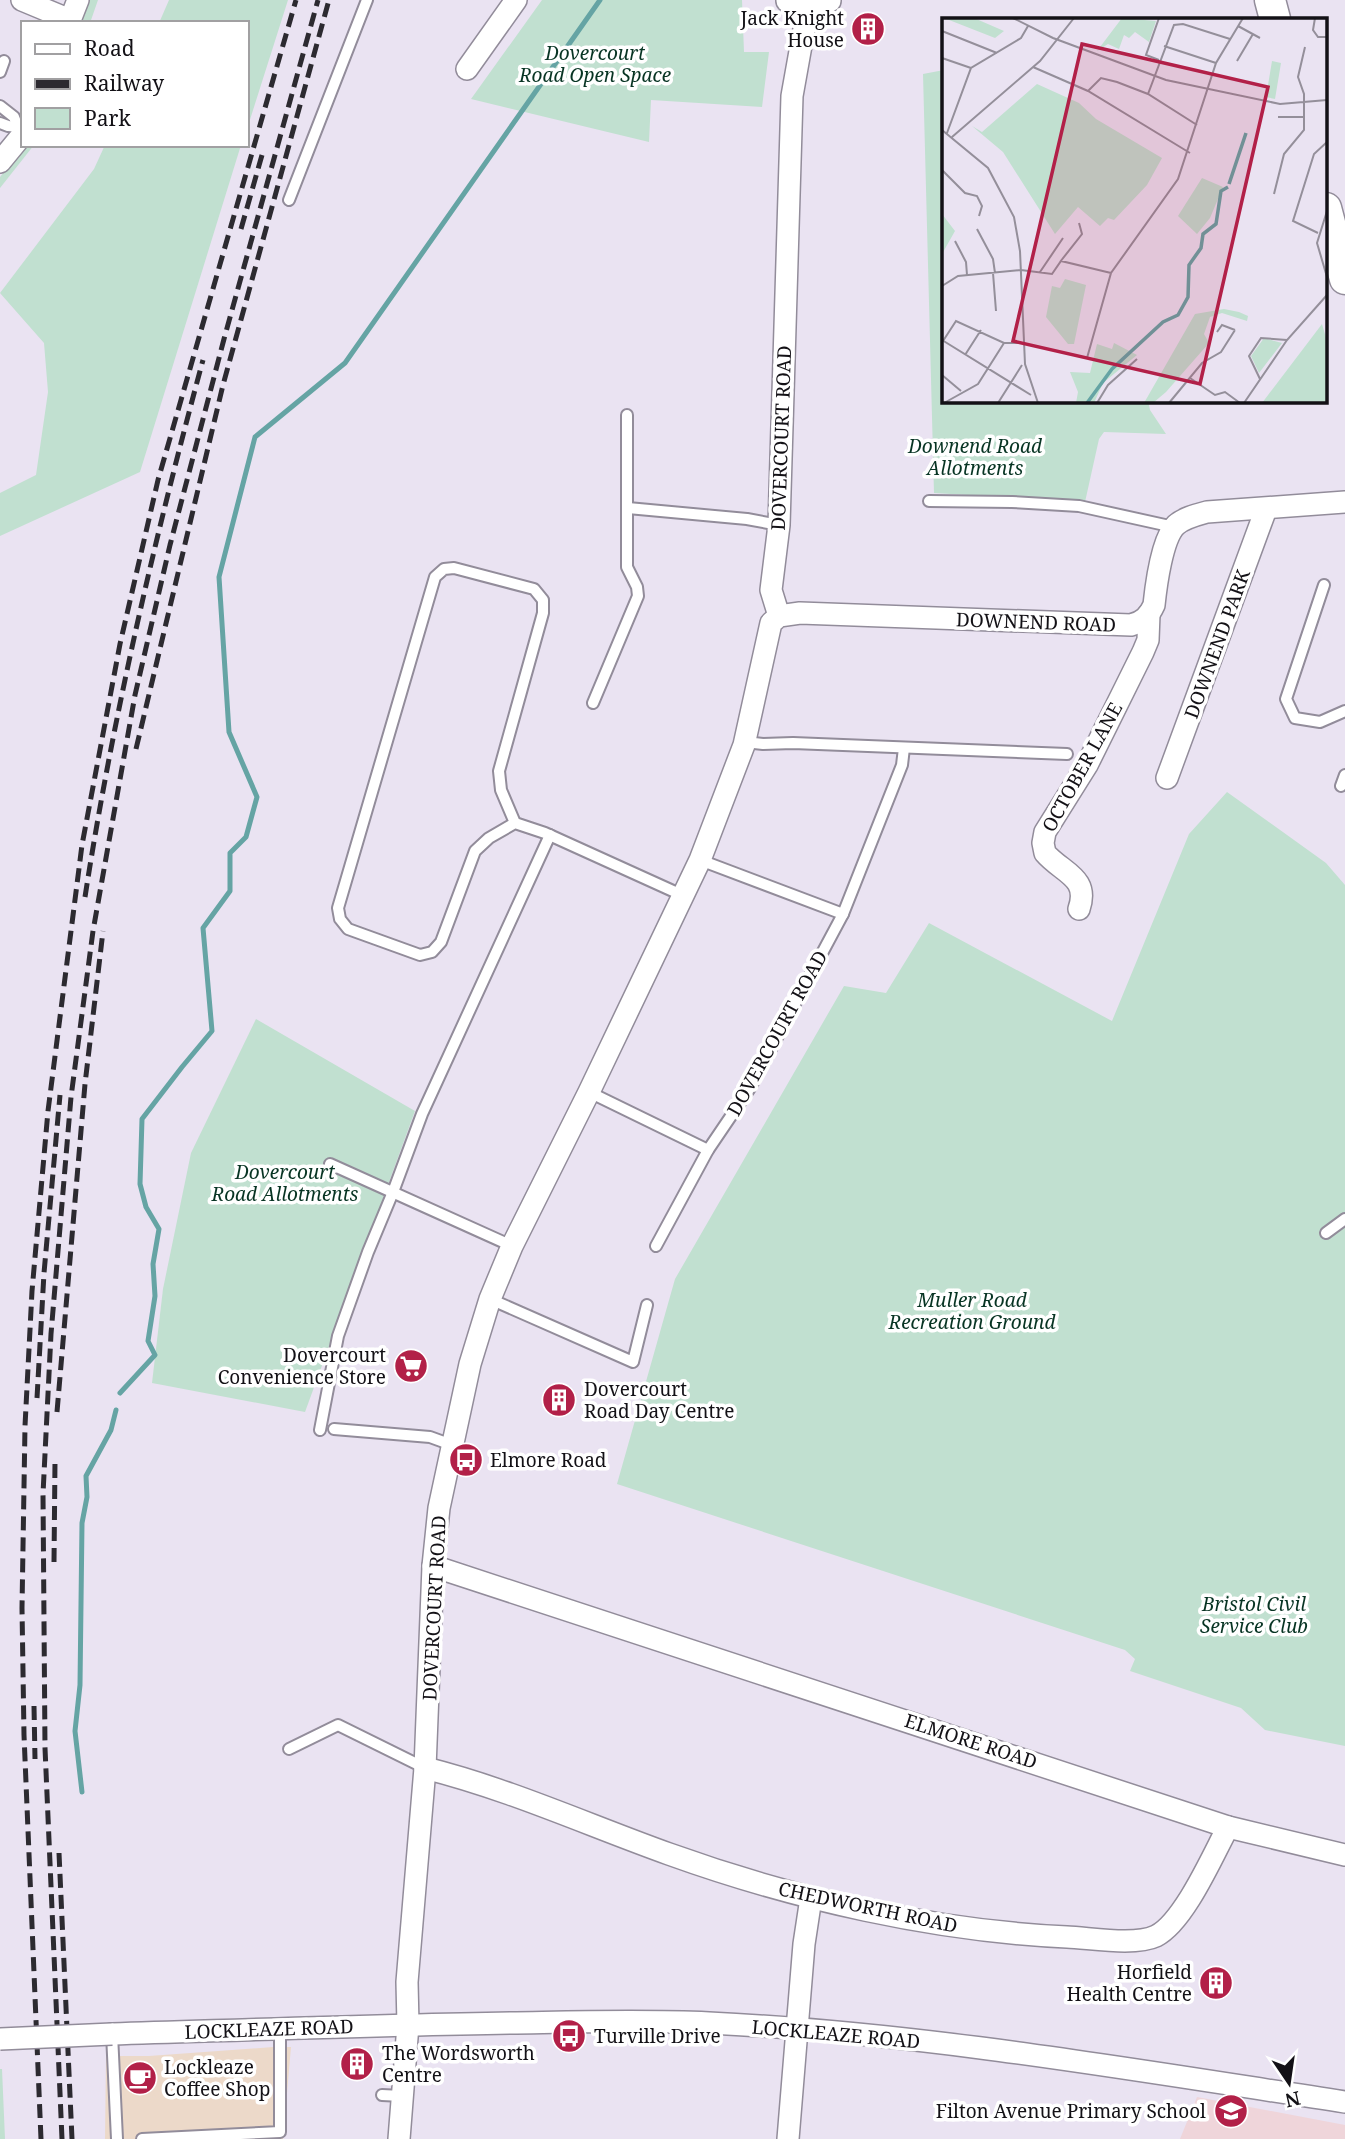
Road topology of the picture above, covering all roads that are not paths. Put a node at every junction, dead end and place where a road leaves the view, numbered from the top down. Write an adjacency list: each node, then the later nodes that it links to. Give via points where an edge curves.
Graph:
1 (22, 0): 7 (street)
2 (78, 0): 8 (street)
3 (367, 0): 16 (lane)
4 (516, 0): 10 (street)
5 (787, 1): 6 (street, DOVERCOURT ROAD)
6 (820, 1): 24 (street, DOVERCOURT ROAD, via 792,96)
7 (68, 21)
8 (70, 21)
9 (4, 61): 11 (lane)
10 (467, 69)
11 (0, 72)
12 (0, 106): 14 (lane)
13 (0, 122): 14 (lane)
14 (21, 130): 15 (street)
15 (0, 162)
16 (289, 200)
17 (1328, 215): 18 (main road)
18 (1345, 279)
19 (627, 415): 22 (lane)
20 (929, 501): 25 (lane, via 1079,506)
21 (1345, 502): 23 (street)
22 (628, 508): 24 (lane); 29 (lane, via 626,567 638,596)
23 (1266, 509): 25 (street, via 1206,512); 34 (street, DOWNEND PARK)
24 (779, 525): 28 (street, DOVERCOURT ROAD, via 771,590)
25 (1174, 527): 27 (street)
26 (1324, 585): 30 (lane, via 1286,699 1295,718 1320,722)
27 (1149, 614): 28 (street, DOWNEND ROAD, via 1131,625 800,612); 39 (street, OCTOBER LANE, via 1143,652 1087,765 1044,838 1045,853 1079,883)
28 (779, 616): 31 (street, DOVERCOURT ROAD, via 768,630)
29 (593, 703)
30 (1345, 711)
31 (744, 742): 32 (lane); 37 (street, DOVERCOURT ROAD)
32 (904, 748): 33 (lane); 40 (lane, DOVERCOURT ROAD, via 902,765)
33 (1067, 754)
34 (1167, 778)
35 (515, 823): 35 (lane, via 475,851 441,942 432,952 420,955 348,929 340,919 338,908 431,590 444,569 534,589 543,600 499,771 501,790); 36 (lane)
36 (550, 835): 38 (lane); 44 (lane, via 422,1114)
37 (700, 860): 38 (street, DOVERCOURT ROAD); 40 (lane)
38 (684, 896): 41 (street, DOVERCOURT ROAD)
39 (1079, 909)
40 (843, 914): 42 (lane, DOVERCOURT ROAD, via 750,1088)
41 (589, 1092): 42 (lane); 47 (street, DOVERCOURT ROAD)
42 (708, 1150): 48 (lane, DOVERCOURT ROAD)
43 (330, 1164): 44 (lane)
44 (393, 1192): 47 (lane); 52 (lane, via 338,1336)
45 (1345, 1219): 46 (lane)
46 (1326, 1233)
47 (512, 1245): 49 (street, DOVERCOURT ROAD)
48 (656, 1246)
49 (490, 1299): 50 (lane, via 633,1362); 53 (street, DOVERCOURT ROAD)
50 (647, 1305)
51 (334, 1429): 53 (lane, via 430,1437)
52 (320, 1430)
53 (452, 1445): 54 (street, DOVERCOURT ROAD)
54 (433, 1566): 56 (street, DOVERCOURT ROAD); 57 (street, ELMORE ROAD)
55 (289, 1749): 56 (lane, via 338,1725)
56 (425, 1768): 59 (street, CHEDWORTH ROAD, via 465,1777 671,1855); 60 (street, DOVERCOURT ROAD, via 407,1982)
57 (1228, 1826): 58 (street, ELMORE ROAD); 59 (street, CHEDWORTH ROAD, via 1175,1920 1145,1939 1045,1936 966,1927)
58 (1345, 1856)
59 (811, 1898): 62 (street)
60 (408, 2025): 61 (street, LOCKLEAZE ROAD); 62 (street, LOCKLEAZE ROAD, via 628,2022); 68 (street, DOVERCOURT ROAD, via 392,2096)
61 (280, 2029): 63 (street, LOCKLEAZE ROAD); 67 (lane, via 281,2133)
62 (798, 2029): 65 (street, LOCKLEAZE ROAD, via 1002,2050); 69 (street)
63 (112, 2035): 64 (street, LOCKLEAZE ROAD, bridge); 66 (lane)
64 (0, 2039)
65 (1345, 2102)
66 (117, 2139)
67 (142, 2139)
68 (399, 2139)
69 (788, 2139)

